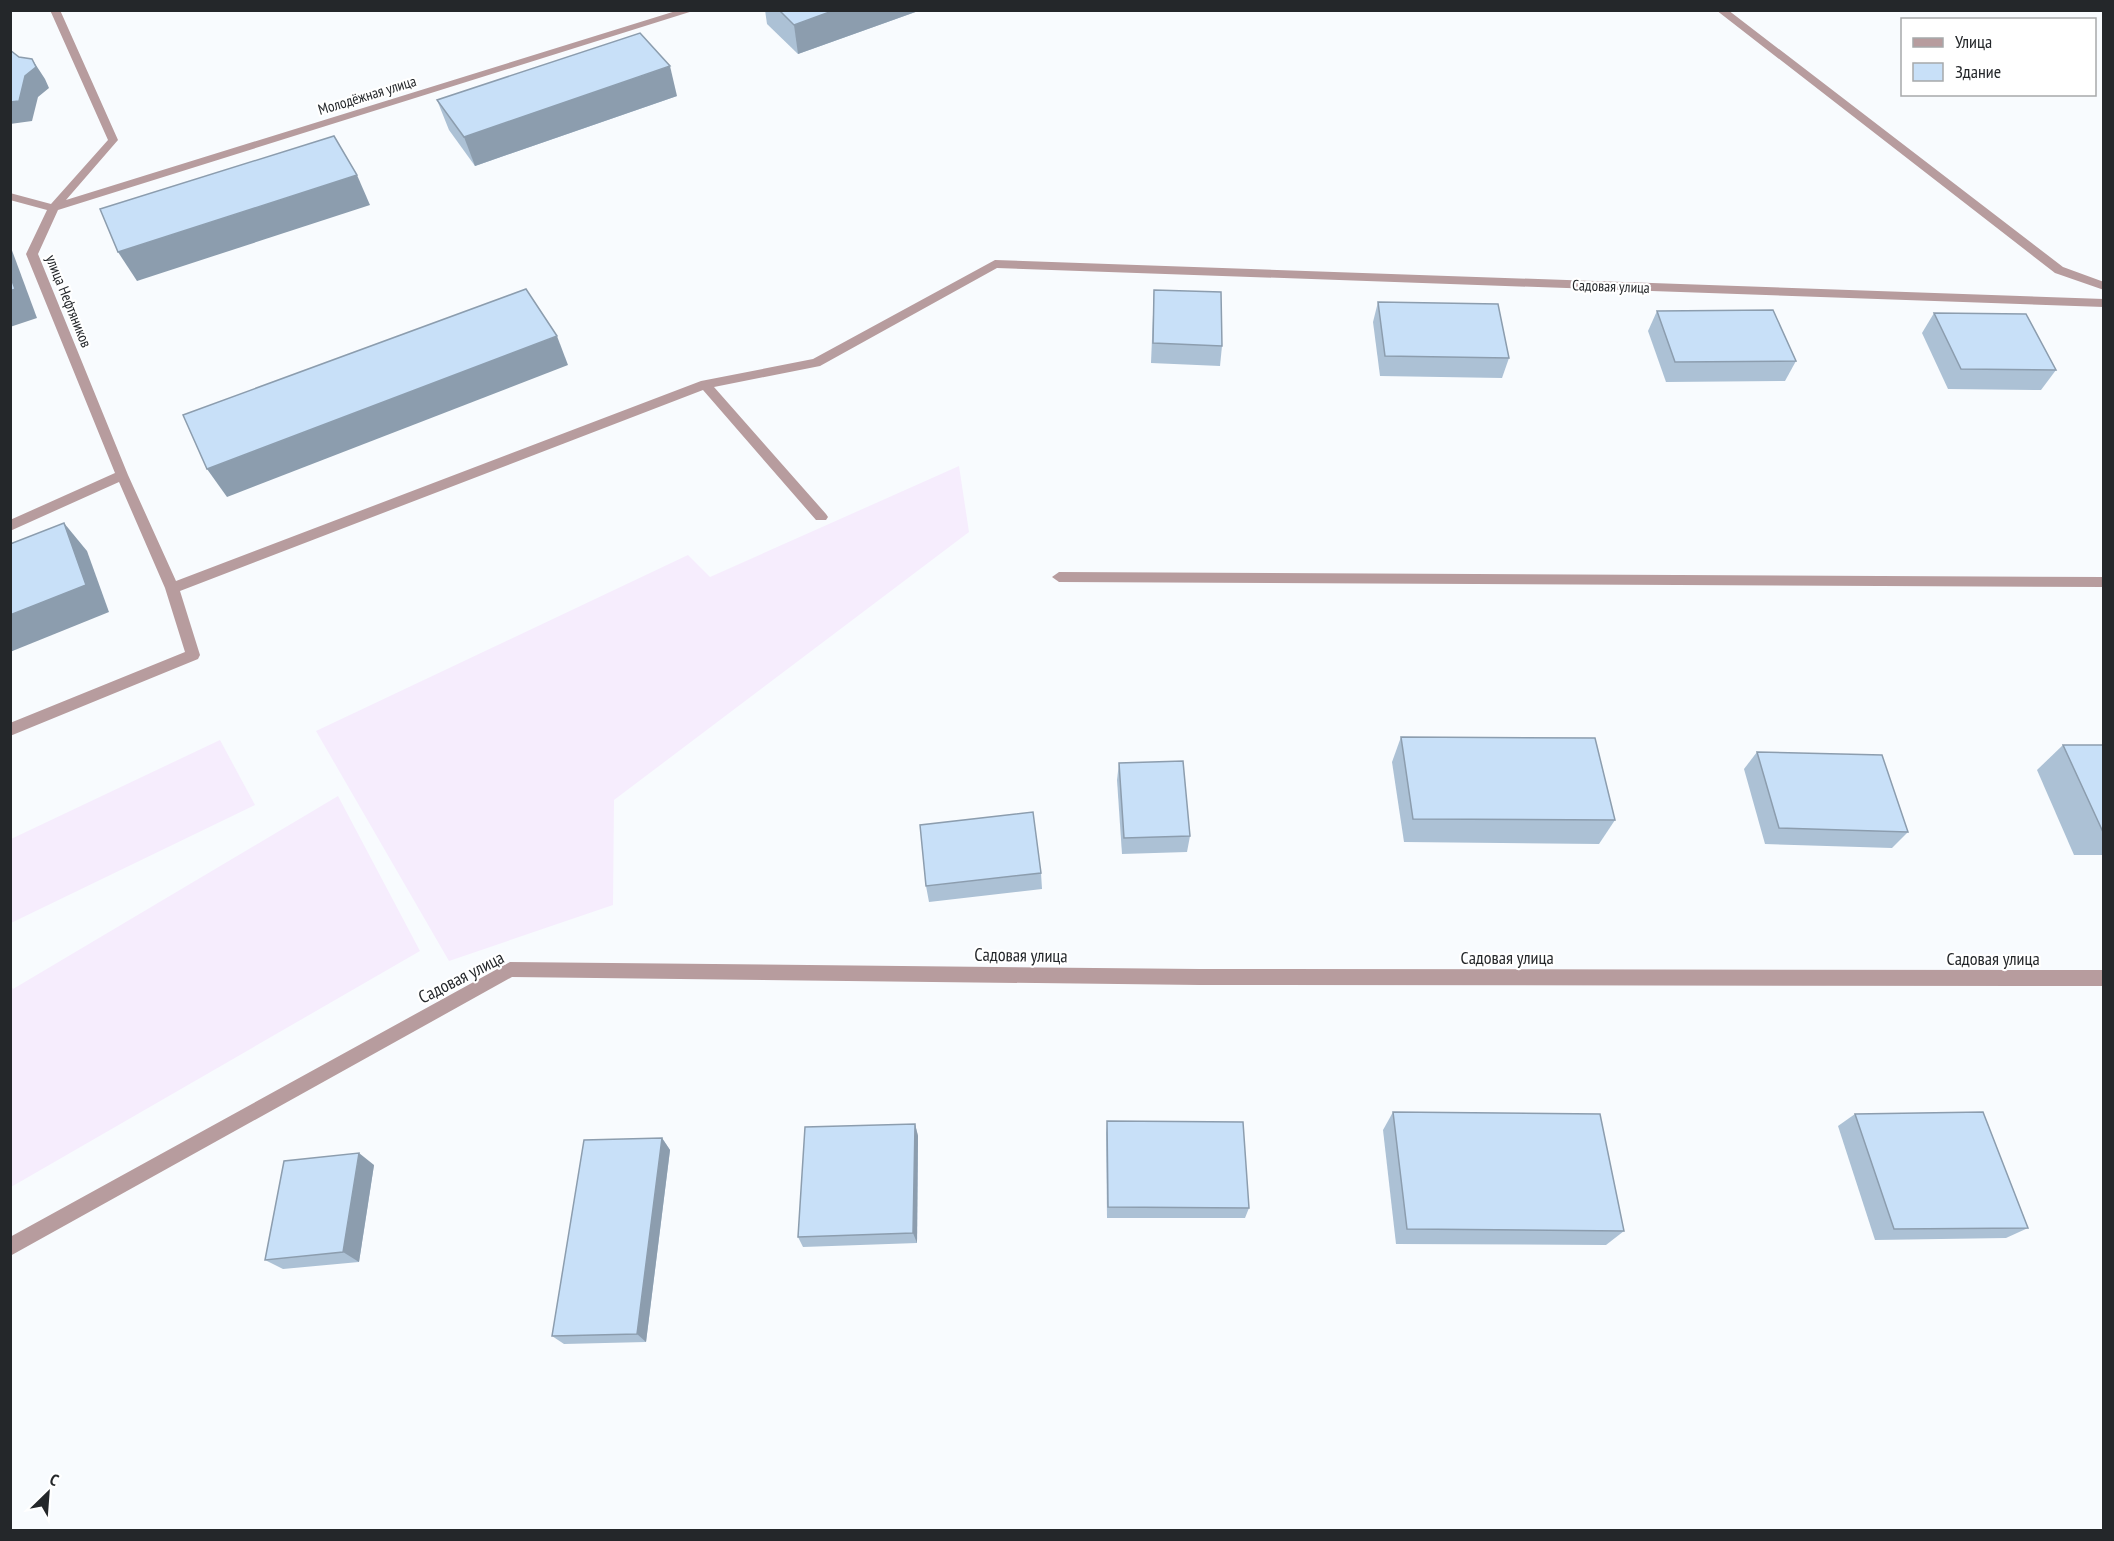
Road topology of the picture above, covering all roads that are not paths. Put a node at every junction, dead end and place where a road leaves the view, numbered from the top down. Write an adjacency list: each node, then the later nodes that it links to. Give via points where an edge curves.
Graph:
1 (55, 10): 5 (street, улица Нефтяников, via 113,141)
2 (691, 10): 5 (street, Молодёжная улица)
3 (1721, 10): 6 (street, via 2059,270)
4 (10, 196): 5 (street)
5 (53, 208): 9 (street, улица Нефтяников, via 32,254)
6 (2103, 286)
7 (2103, 303): 8 (street, Садовая улица, via 995,264 816,363)
8 (705, 384): 10 (street); 14 (street, Садовая улица)
9 (122, 475): 11 (street); 14 (street, улица Нефтяников)
10 (821, 517)
11 (10, 526)
12 (1059, 578): 13 (street)
13 (2103, 582)
14 (172, 588): 15 (street, улица Нефтяников, via 193,655)
15 (10, 730)
16 (2103, 978): 17 (street, Садовая улица, via 1200,977 510,969)
17 (10, 1246)

